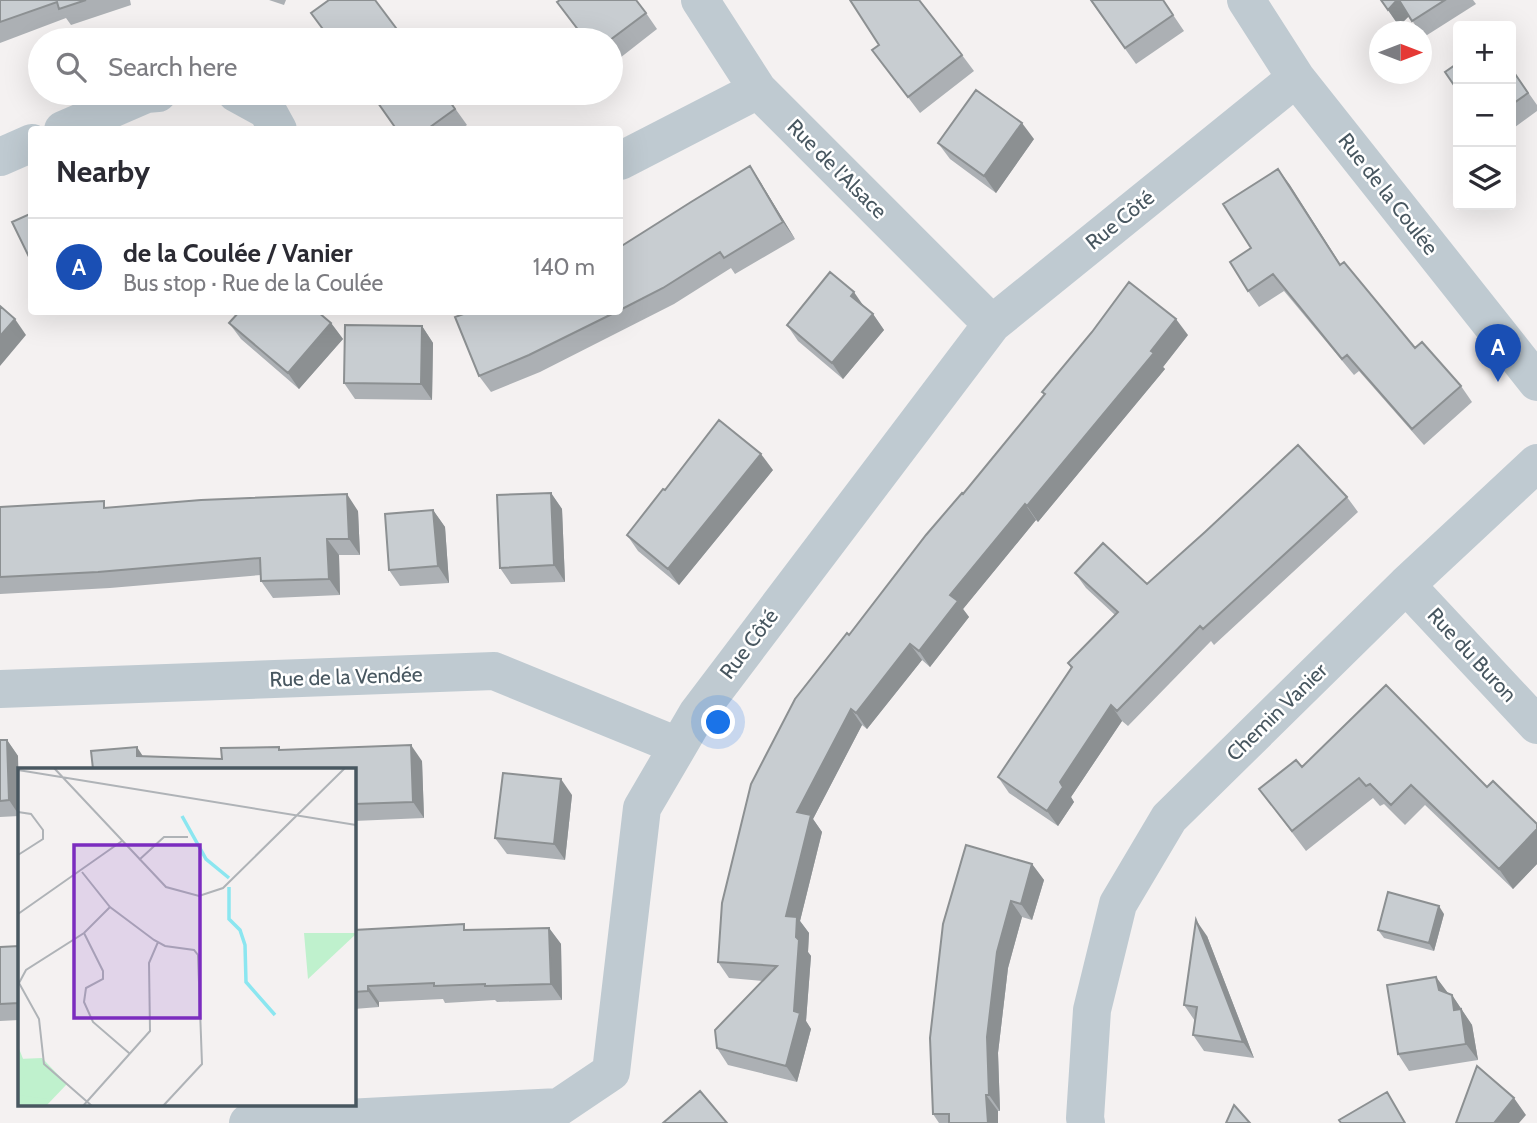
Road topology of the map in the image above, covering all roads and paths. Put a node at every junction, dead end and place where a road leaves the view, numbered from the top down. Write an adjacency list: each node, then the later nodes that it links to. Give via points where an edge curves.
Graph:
1 (700, 0): 4 (street, Rue de l'Alsace)
2 (1246, 0): 3 (street, Rue de la Coulée)
3 (1296, 78): 12 (street, Rue Côté); 13 (street, Rue de la Coulée)
4 (758, 90): 11 (street); 12 (street, Rue de l'Alsace)
5 (121, 105): 7 (street)
6 (258, 105): 8 (street, via 267,110)
7 (72, 126)
8 (276, 126)
9 (28, 145): 10 (street)
10 (0, 157)
11 (623, 159)
12 (992, 324): 18 (street, Rue Côté, via 697,714)
13 (1537, 382)
14 (1537, 463): 15 (street, Chemin Vanier)
15 (1406, 585): 17 (street, Rue du Buron); 20 (street, Chemin Vanier, via 1169,818 1118,905 1092,1010)
16 (0, 689): 18 (street, Rue de la Vendée, via 494,671)
17 (1537, 725)
18 (678, 746): 19 (street, Rue Côté, via 642,808 611,1072 559,1107)
19 (248, 1123)
20 (1086, 1123)

